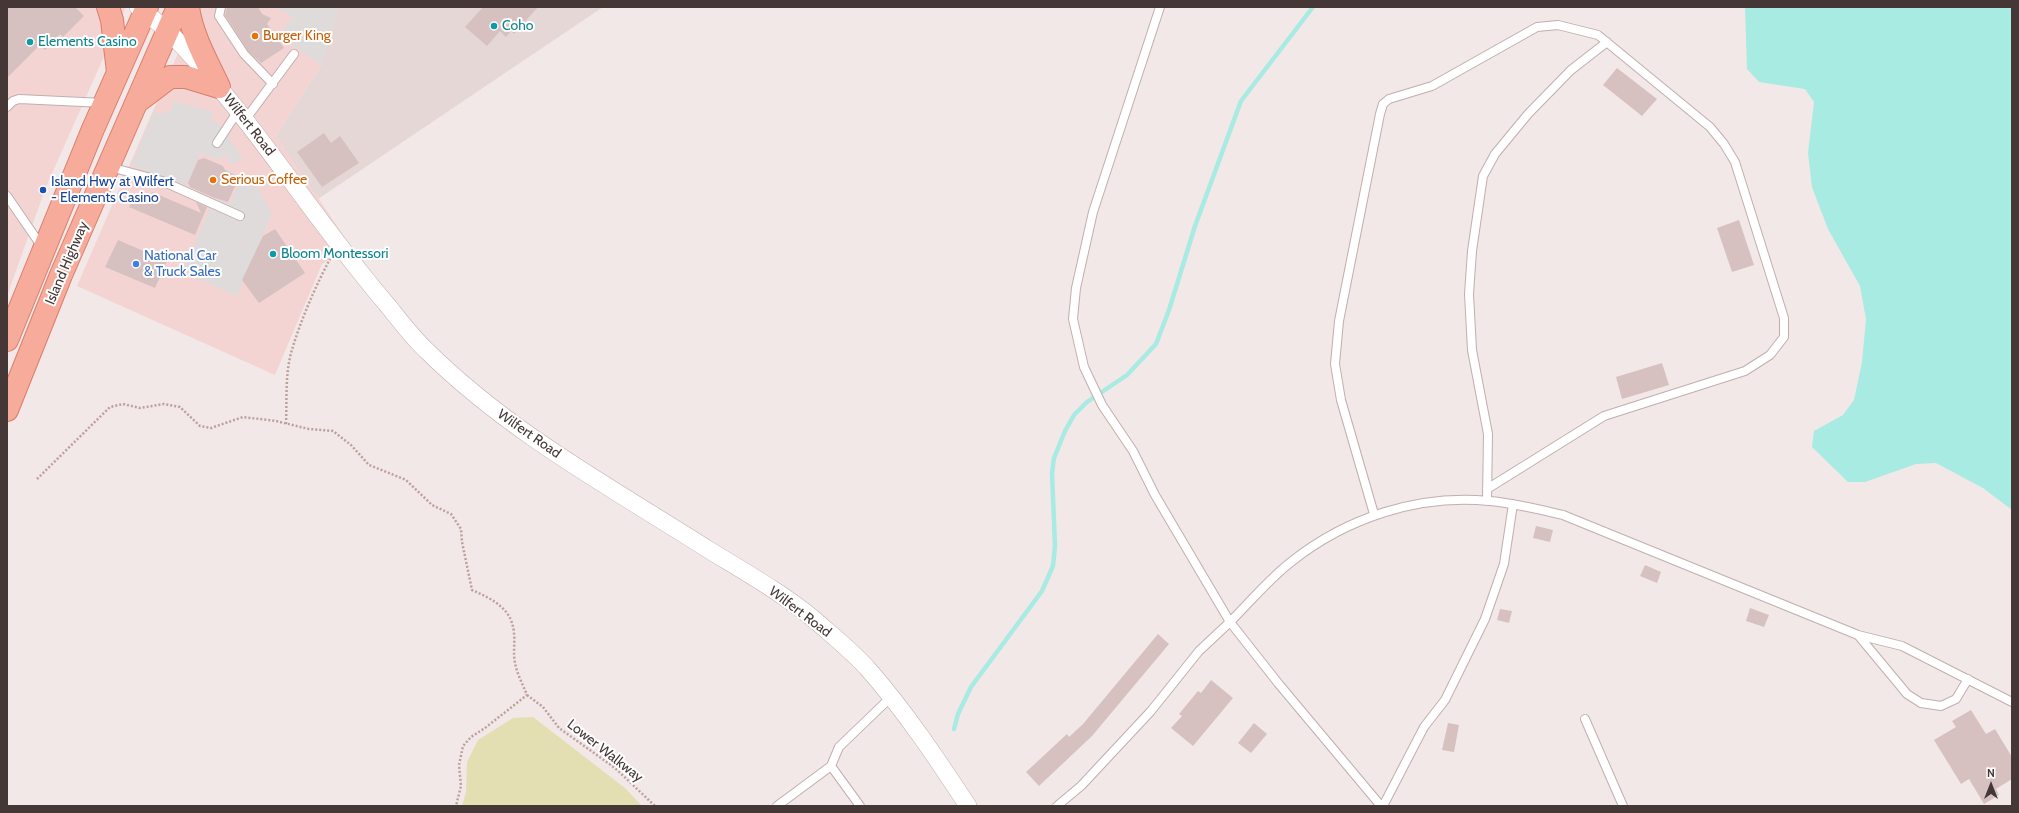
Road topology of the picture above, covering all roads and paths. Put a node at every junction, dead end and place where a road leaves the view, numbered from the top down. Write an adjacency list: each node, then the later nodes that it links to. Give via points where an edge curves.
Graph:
1 (108, 7): 10 (main road, via 112,20)
2 (178, 7): 7 (main road, Island Highway)
3 (188, 7): 12 (main road, via 198,44)
4 (221, 7): 11 (lane, via 219,16 244,54)
5 (1160, 7): 31 (lane, via 1093,212 1076,288 1073,319 1084,367 1102,405 1133,451 1155,495)
6 (143, 9): 7 (street, Wilfert Road); 10 (main road, Island Highway)
7 (167, 30): 12 (street, Wilfert Road); 13 (main road, Island Highway)
8 (1607, 42): 27 (lane, via 1571,70 1528,114 1494,154 1483,176 1469,294 1472,350 1488,434); 27 (lane, via 1710,127 1735,162 1784,318 1784,337 1770,355 1745,372 1604,416); 30 (lane, via 1598,35 1558,25 1537,27 1432,86 1389,99 1384,104 1339,321 1335,364 1341,400)
9 (294, 54): 11 (lane)
10 (118, 73): 14 (main road, Island Highway)
11 (273, 84): 16 (lane)
12 (219, 87): 13 (main road, via 186,77 170,77); 16 (street, Wilfert Road)
13 (136, 102): 18 (main road, Island Highway)
14 (105, 103): 15 (lane, via 19,99); 22 (main road, Island Highway)
15 (7, 108)
16 (242, 116): 17 (lane); 21 (street, Wilfert Road)
17 (218, 143)
18 (108, 167): 20 (lane, via 162,181); 24 (main road, Island Highway)
19 (7, 196): 22 (lane)
20 (240, 216)
21 (338, 244): 25 (path, via 303,317 291,353 287,381); 35 (street, Wilfert Road, via 426,350 479,399 574,466 756,579 814,620 866,667)
22 (43, 250): 23 (main road, Island Highway)
23 (7, 340)
24 (7, 410)
25 (286, 424): 26 (path, via 243,417 211,428 200,426 180,407 164,404 140,408 122,404 110,407); 34 (path, via 333,430 369,465 406,480 432,505 451,514 462,529 462,542 472,590 490,598 505,609 511,619 515,664)
26 (37, 479)
27 (1487, 489): 28 (lane)
28 (1487, 500): 29 (lane); 30 (lane, via 1415,504)
29 (1513, 504): 32 (lane, via 1563,515); 45 (lane, via 1504,564 1486,619 1445,700 1424,727)
30 (1374, 514): 31 (lane, via 1328,537 1290,562)
31 (1230, 622): 44 (lane, via 1200,651 1151,711 1082,786); 45 (lane)
32 (1858, 634): 33 (lane, via 1902,646); 33 (lane, via 1907,694 1921,703 1941,706 1956,699)
33 (1968, 679): 36 (lane)
34 (527, 695): 39 (path, via 471,737 463,746 460,765 461,786); 40 (path, Lower Walkway, via 543,707 559,728 615,768)
35 (891, 698): 38 (lane, via 838,747); 43 (street, Wilfert Road)
36 (2012, 702)
37 (1585, 719): 46 (lane)
38 (831, 766): 41 (lane); 42 (lane)
39 (456, 806)
40 (655, 806)
41 (777, 806)
42 (860, 806)
43 (968, 806)
44 (1057, 806)
45 (1382, 806)
46 (1623, 806)

